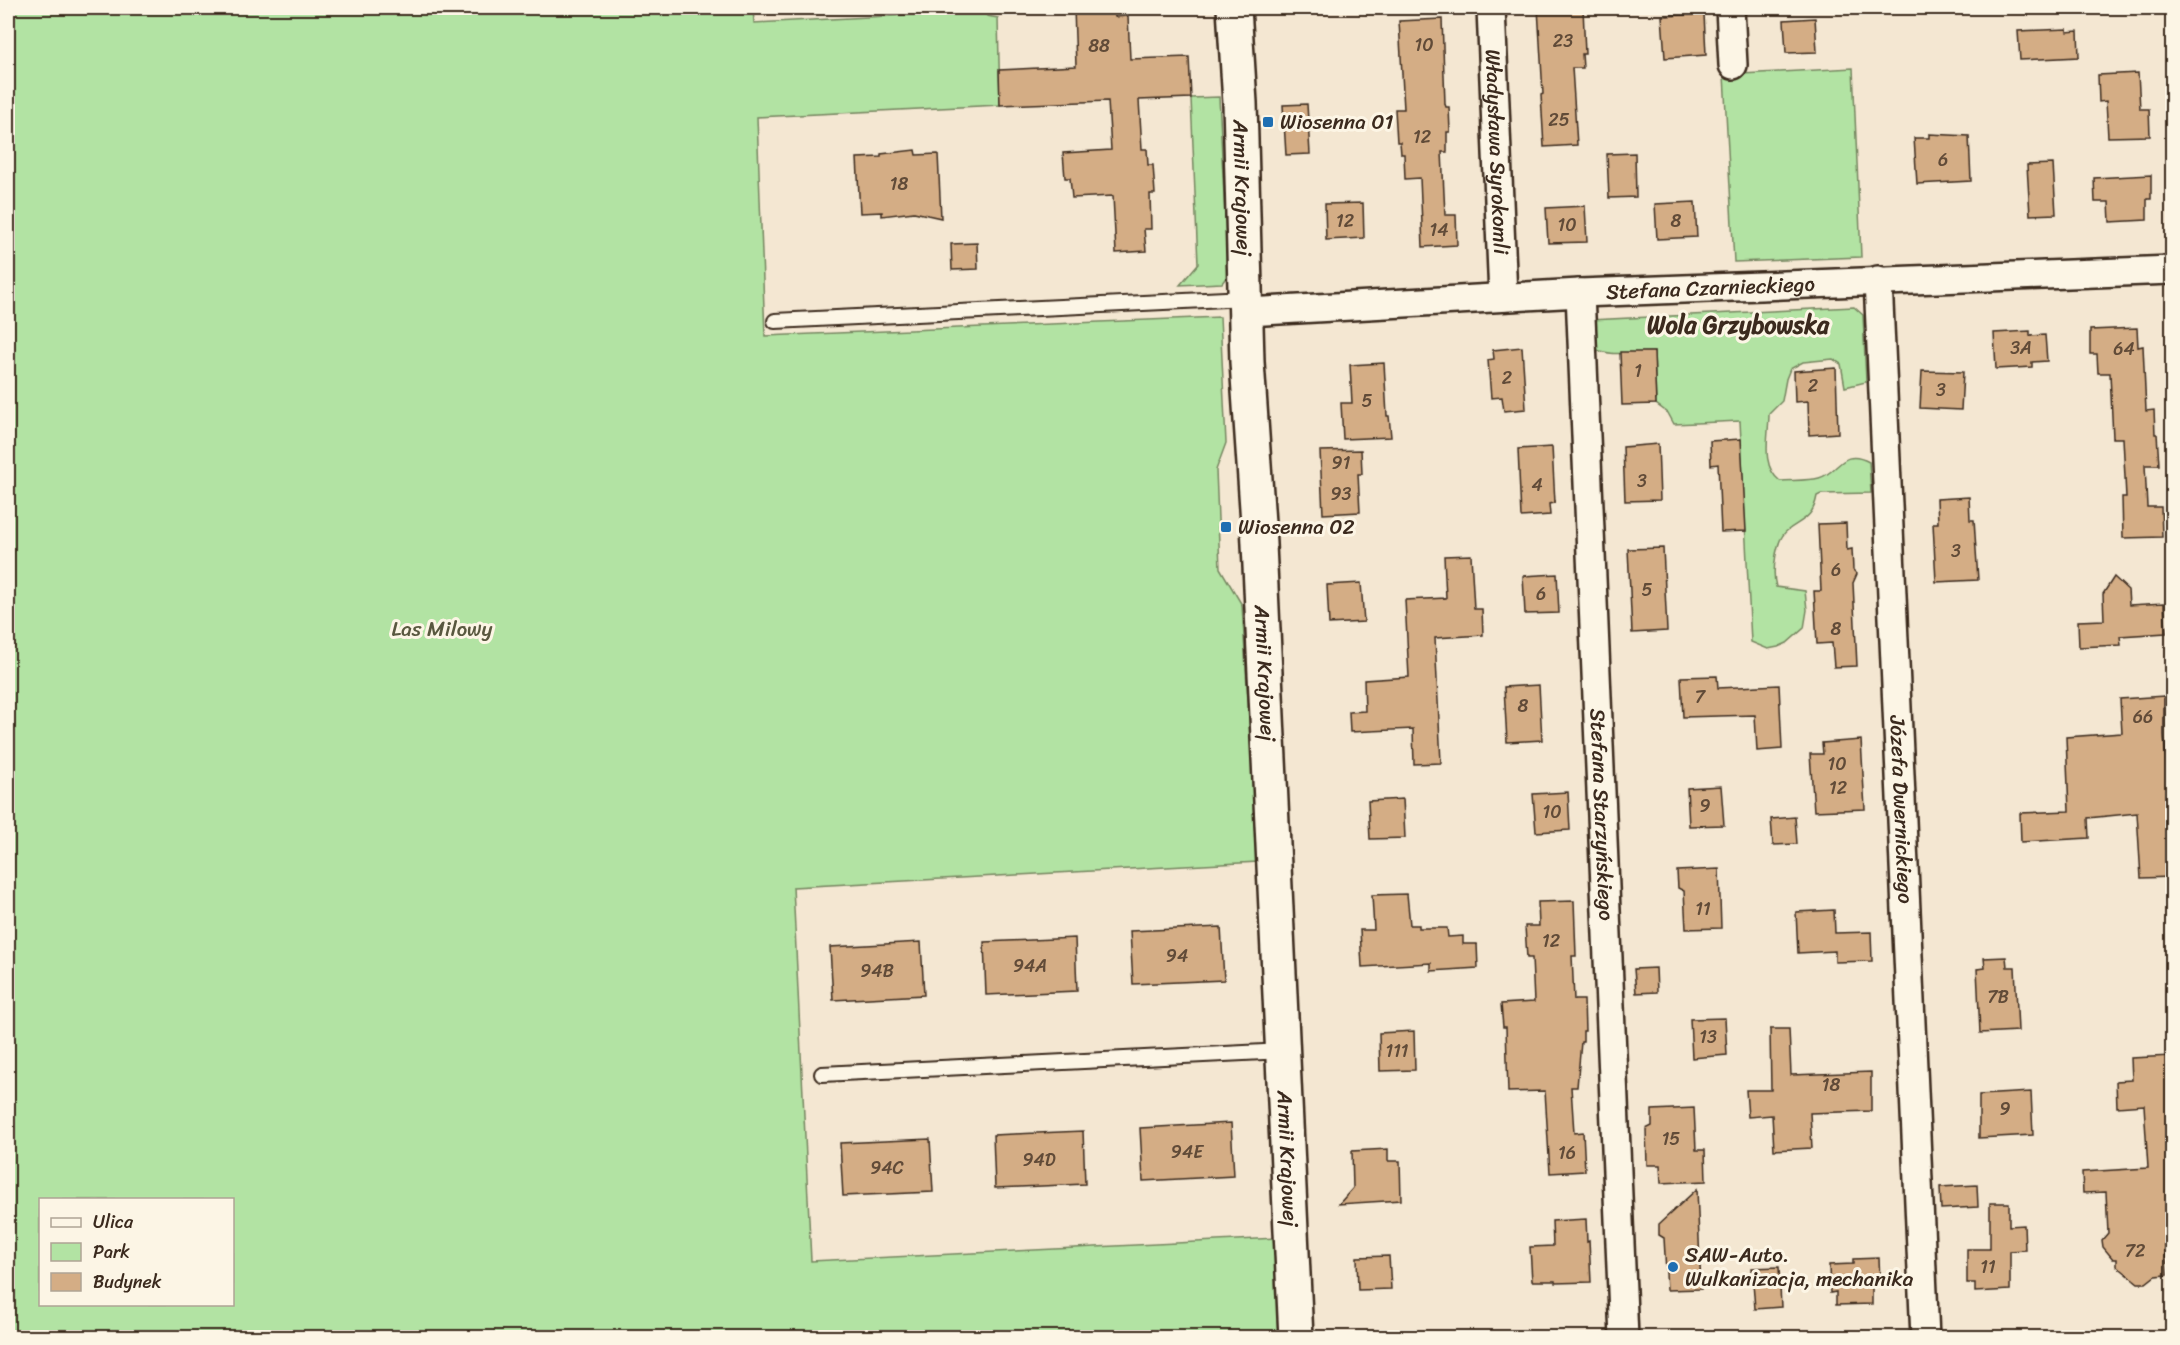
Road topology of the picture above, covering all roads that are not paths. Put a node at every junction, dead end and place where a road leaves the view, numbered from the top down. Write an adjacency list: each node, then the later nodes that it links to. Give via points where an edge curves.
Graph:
1 (1234, 8): 9 (street, Armii Krajowej)
2 (1491, 8): 8 (street, Władysława Syrokomli)
3 (1730, 8): 4 (street)
4 (1733, 65)
5 (2172, 270): 6 (street, Stefana Czarnieckiego)
6 (1878, 280): 7 (street, Stefana Czarnieckiego); 15 (street, Józefa Dwernickiego)
7 (1580, 293): 8 (street, Stefana Czarnieckiego); 14 (street, Stefana Starzyńskiego)
8 (1503, 297): 9 (street, Stefana Czarnieckiego)
9 (1246, 305): 10 (lane); 11 (street, Armii Krajowej)
10 (775, 321)
11 (1283, 1051): 12 (lane); 13 (street, Armii Krajowej)
12 (822, 1074)
13 (1296, 1338)
14 (1624, 1338)
15 (1925, 1338)

